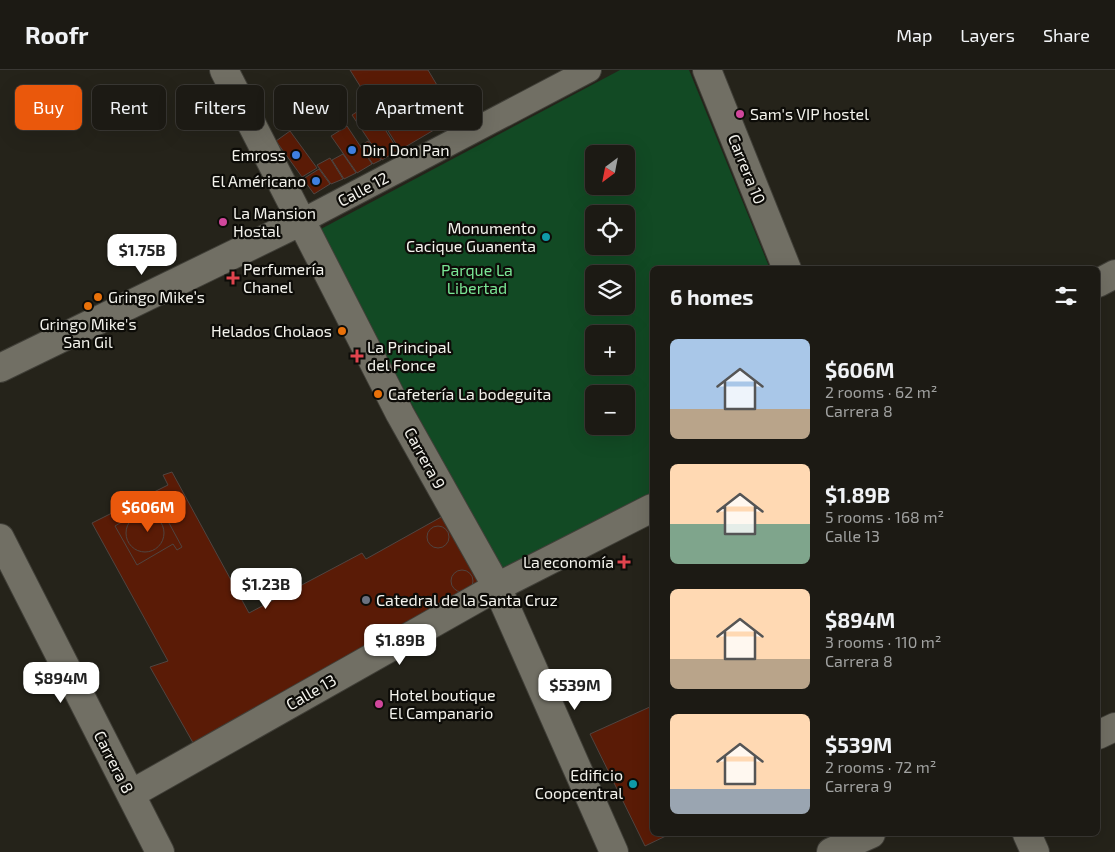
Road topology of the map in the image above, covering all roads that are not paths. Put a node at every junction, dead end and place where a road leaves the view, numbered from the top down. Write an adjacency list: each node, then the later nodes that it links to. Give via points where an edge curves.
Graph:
1 (224, 70): 4 (street, Carrera 9)
2 (589, 70): 4 (street, Calle 12)
3 (707, 70): 5 (street, Carrera 10)
4 (302, 221): 8 (street, Calle 12); 11 (street, Carrera 9, via 400,414)
5 (786, 266)
6 (1115, 274): 7 (street)
7 (1100, 282)
8 (0, 368)
9 (650, 509): 11 (street, Calle 13)
10 (0, 538): 14 (street, Carrera 8)
11 (497, 587): 14 (street, Calle 13); 18 (street, Carrera 9)
12 (1115, 728): 13 (street)
13 (1100, 734)
14 (131, 794): 17 (street, Carrera 8)
15 (867, 836): 19 (street)
16 (1028, 836): 20 (street)
17 (160, 852)
18 (614, 852)
19 (831, 852)
20 (1035, 852)

